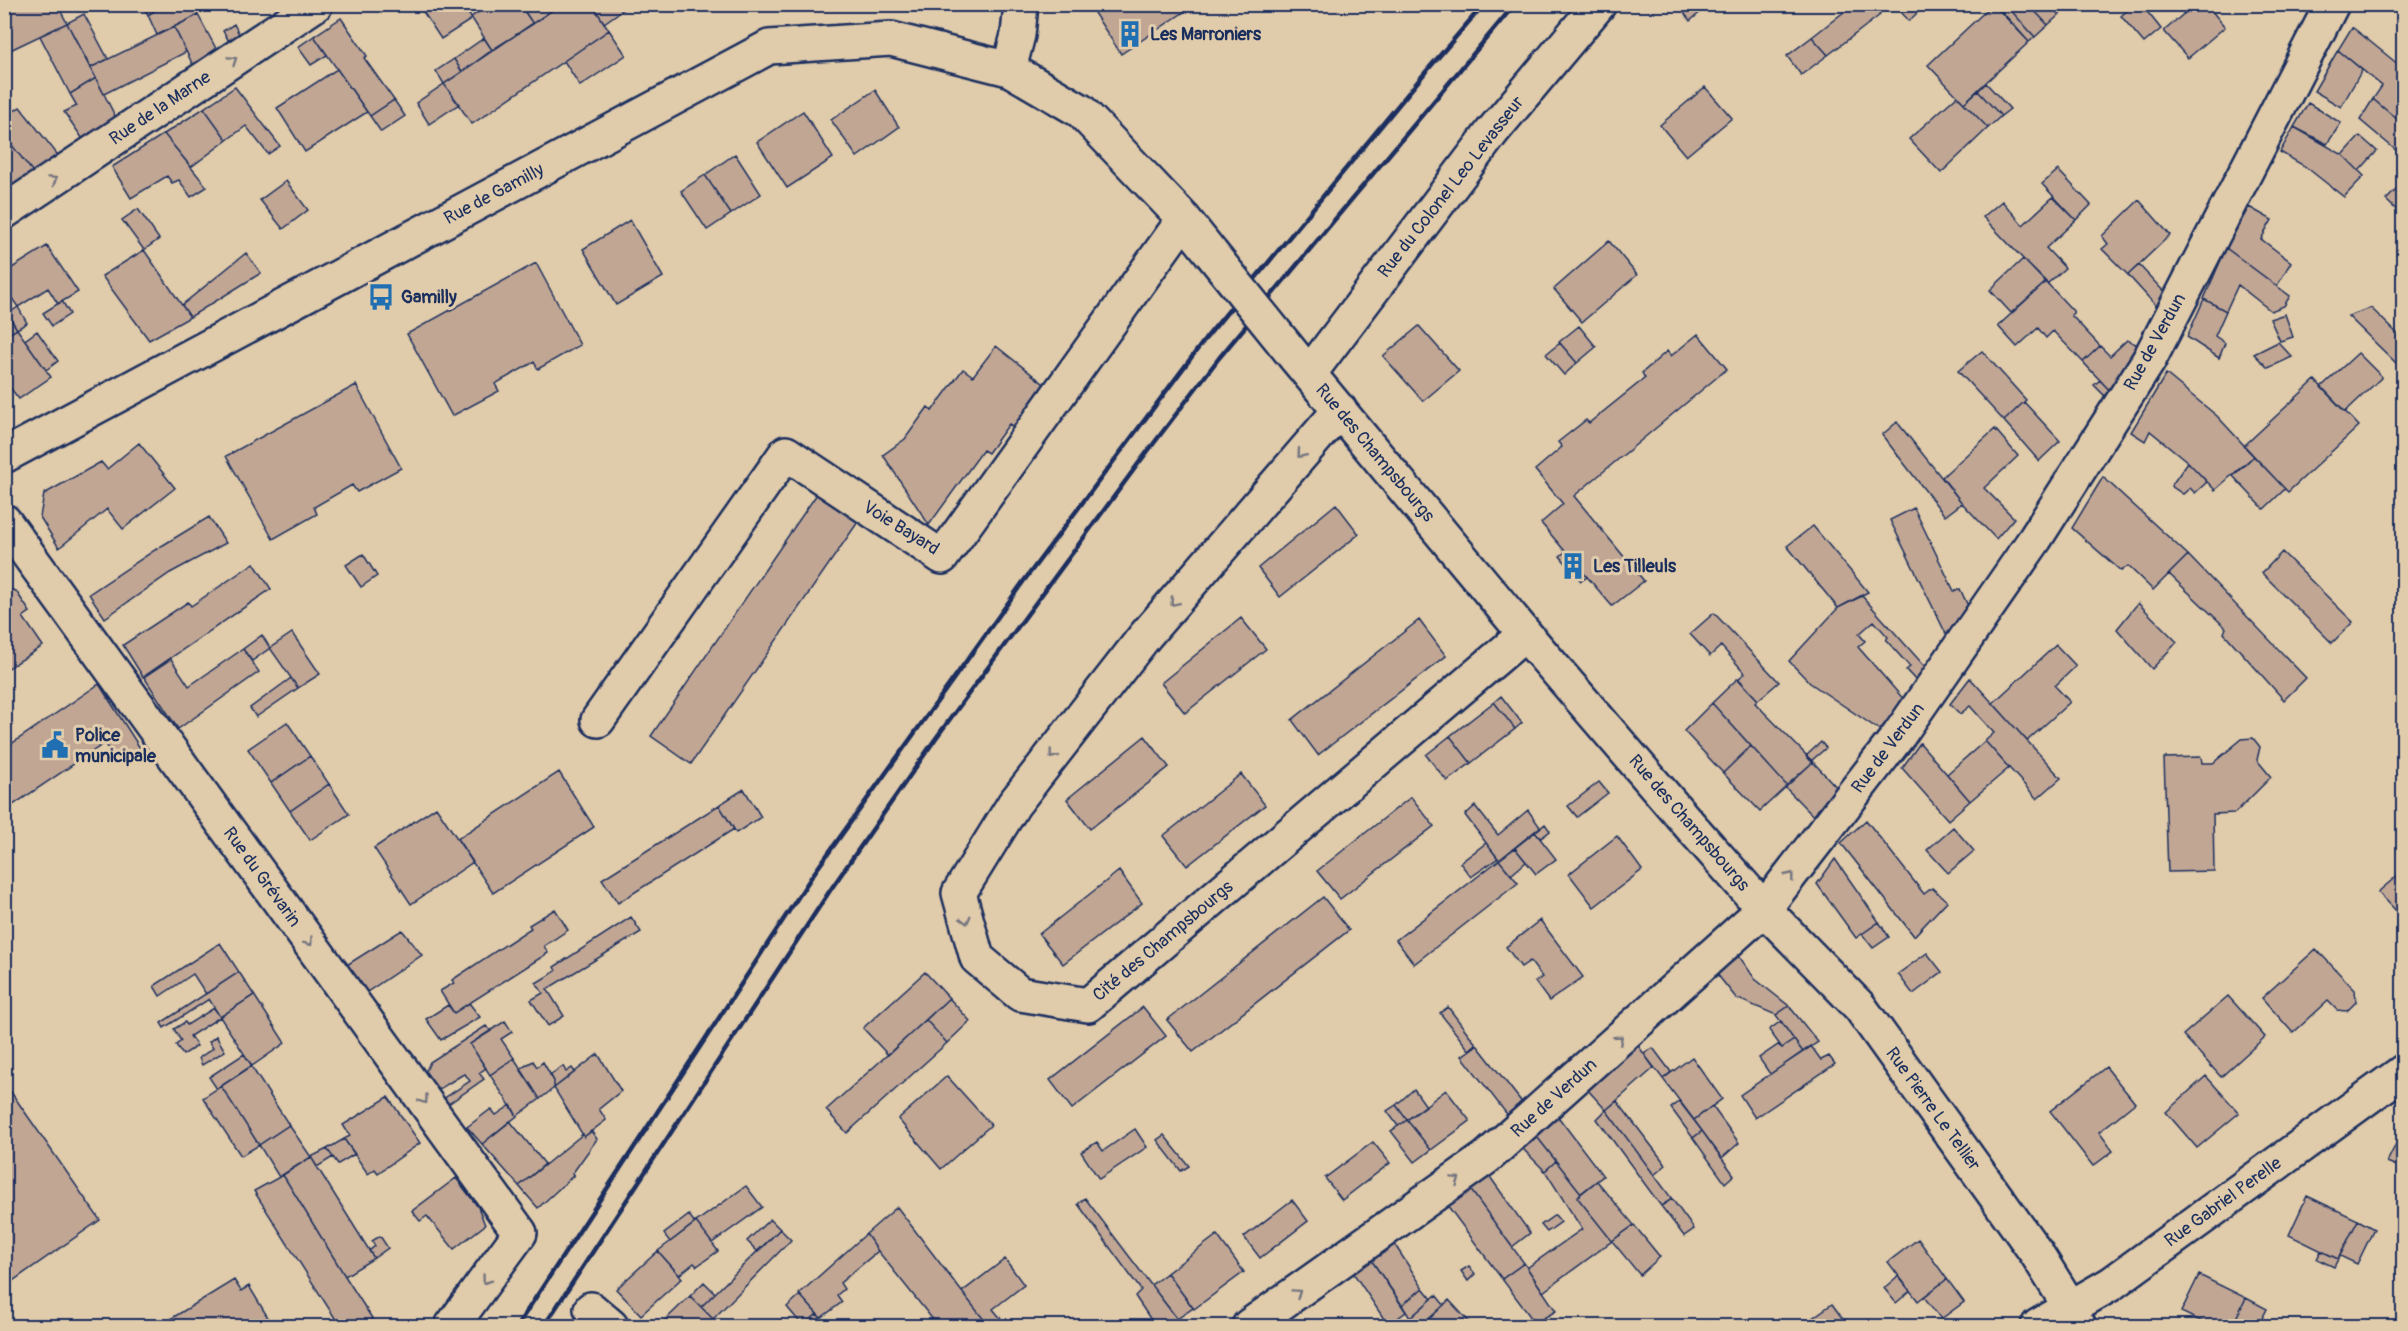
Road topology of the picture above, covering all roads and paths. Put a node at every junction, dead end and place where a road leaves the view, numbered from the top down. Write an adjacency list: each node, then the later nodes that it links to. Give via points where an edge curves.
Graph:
1 (316, 4): 6 (street, Rue de la Marne, one-way to 1)
2 (1021, 4): 5 (street)
3 (1599, 4): 8 (street, Rue du Colonel Leo Levasseur)
4 (2332, 4): 14 (street, Rue de Verdun, one-way to 4, via 1899,735 2036,539 2149,360)
5 (1009, 69): 7 (street, Rue des Champsbourgs, via 1081,111); 10 (street, Rue de Gamilly, via 891,39 769,47)
6 (4, 212)
7 (1184, 219): 8 (street, Rue des Champsbourgs, bridge); 13 (street, Voie Bayard, via 942,556 786,453)
8 (1302, 366): 9 (street, Rue des Champsbourgs)
9 (1340, 410): 12 (street, Rue des Champsbourgs); 12 (street, Cité des Champsbourgs, one-way to 12, via 1145,636 1014,804 959,893 977,958 1020,994 1088,1005)
10 (4, 456)
11 (4, 521): 17 (street, Rue du Grévarin, one-way to 17, via 520,1233)
12 (1526, 634): 14 (street, Rue des Champsbourgs)
13 (598, 720)
14 (1764, 909): 16 (street, Rue Pierre Le Tellier, via 1860,1007 2037,1254); 18 (street, Rue de Verdun, one-way to 14, via 1487,1157)
15 (2403, 1071): 16 (street, Rue Gabriel Perelle, via 2111,1284)
16 (2074, 1317): 19 (street, Rue Gabriel Perelle)
17 (452, 1326)
18 (1249, 1326)
19 (2038, 1326)

